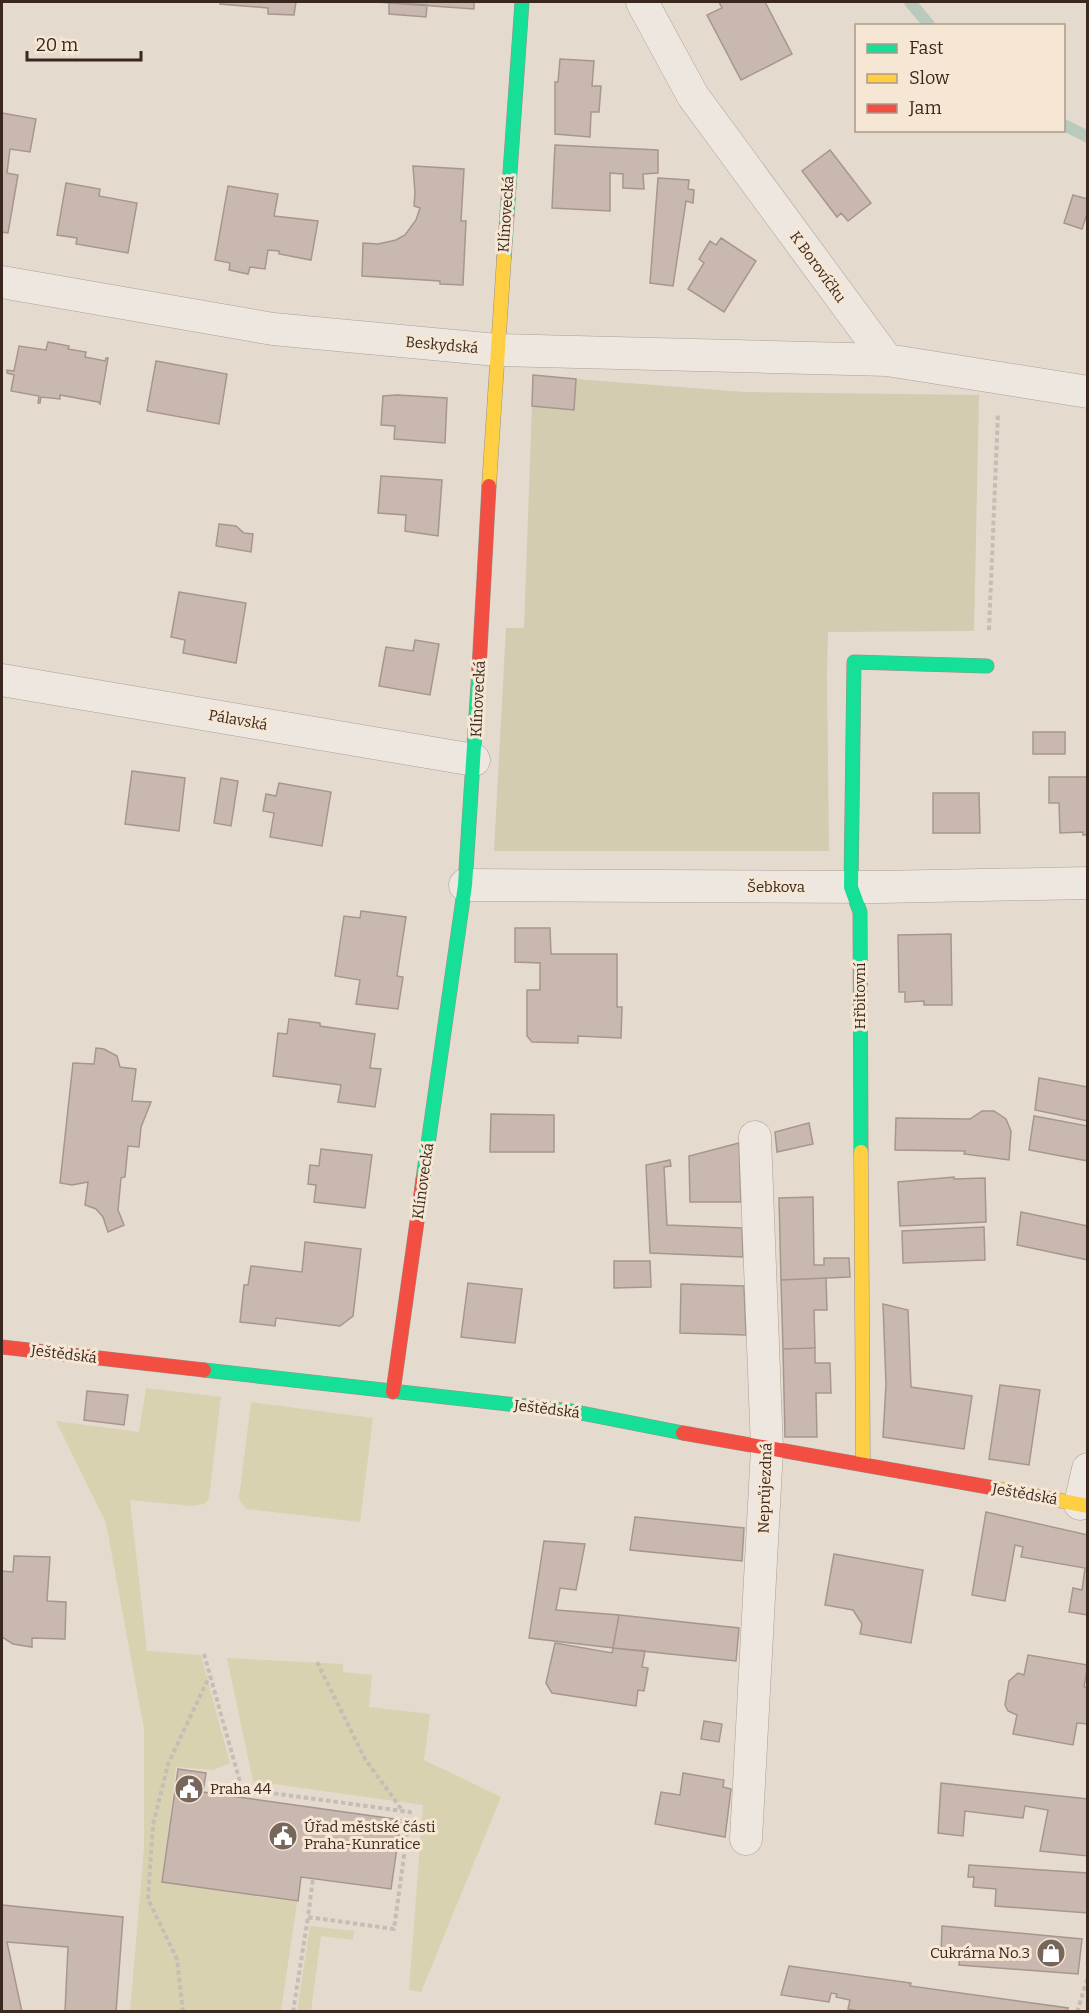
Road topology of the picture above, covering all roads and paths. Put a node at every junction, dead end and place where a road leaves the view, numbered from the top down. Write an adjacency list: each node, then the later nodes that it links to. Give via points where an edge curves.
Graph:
1 (522, 2): 4 (street, Klínovecká)
2 (642, 2): 5 (street, K Borovíčku, via 693,96)
3 (2, 282): 4 (street, Beskydská, via 273,329)
4 (496, 350): 5 (street, Beskydská); 10 (street, Klínovecká)
5 (887, 360): 6 (street)
6 (1000, 379): 7 (street); 8 (path)
7 (1088, 392)
8 (987, 666): 13 (street, Hřbitovní, via 854,662)
9 (2, 680): 10 (street, Pálavská)
10 (474, 760): 12 (street, Klínovecká)
11 (1088, 883): 13 (street, Šebkova)
12 (465, 885): 13 (street, Šebkova); 16 (street, Klínovecká)
13 (852, 887): 18 (street, Hřbitovní, via 860,912)
14 (755, 1137): 17 (street, Neprůjezdná)
15 (2, 1347): 16 (street, Ještědská)
16 (393, 1392): 17 (street, Ještědská, via 571,1411)
17 (767, 1449): 18 (street, Ještědská); 25 (street, Neprůjezdná)
18 (863, 1464): 20 (street, Ještědská)
19 (1088, 1469): 20 (street)
20 (1084, 1505)
21 (204, 1654): 23 (path)
22 (317, 1662): 24 (path, via 365,1759)
23 (210, 1676): 24 (path, via 242,1789); 29 (path, via 168,1764 153,1825 148,1899 177,1959)
24 (402, 1810): 27 (path, via 410,1812 394,1929)
25 (746, 1839)
26 (313, 1878): 27 (path)
27 (308, 1917): 30 (path)
28 (1088, 1977): 31 (path)
29 (183, 2012)
30 (293, 2012)
31 (1077, 2012)

